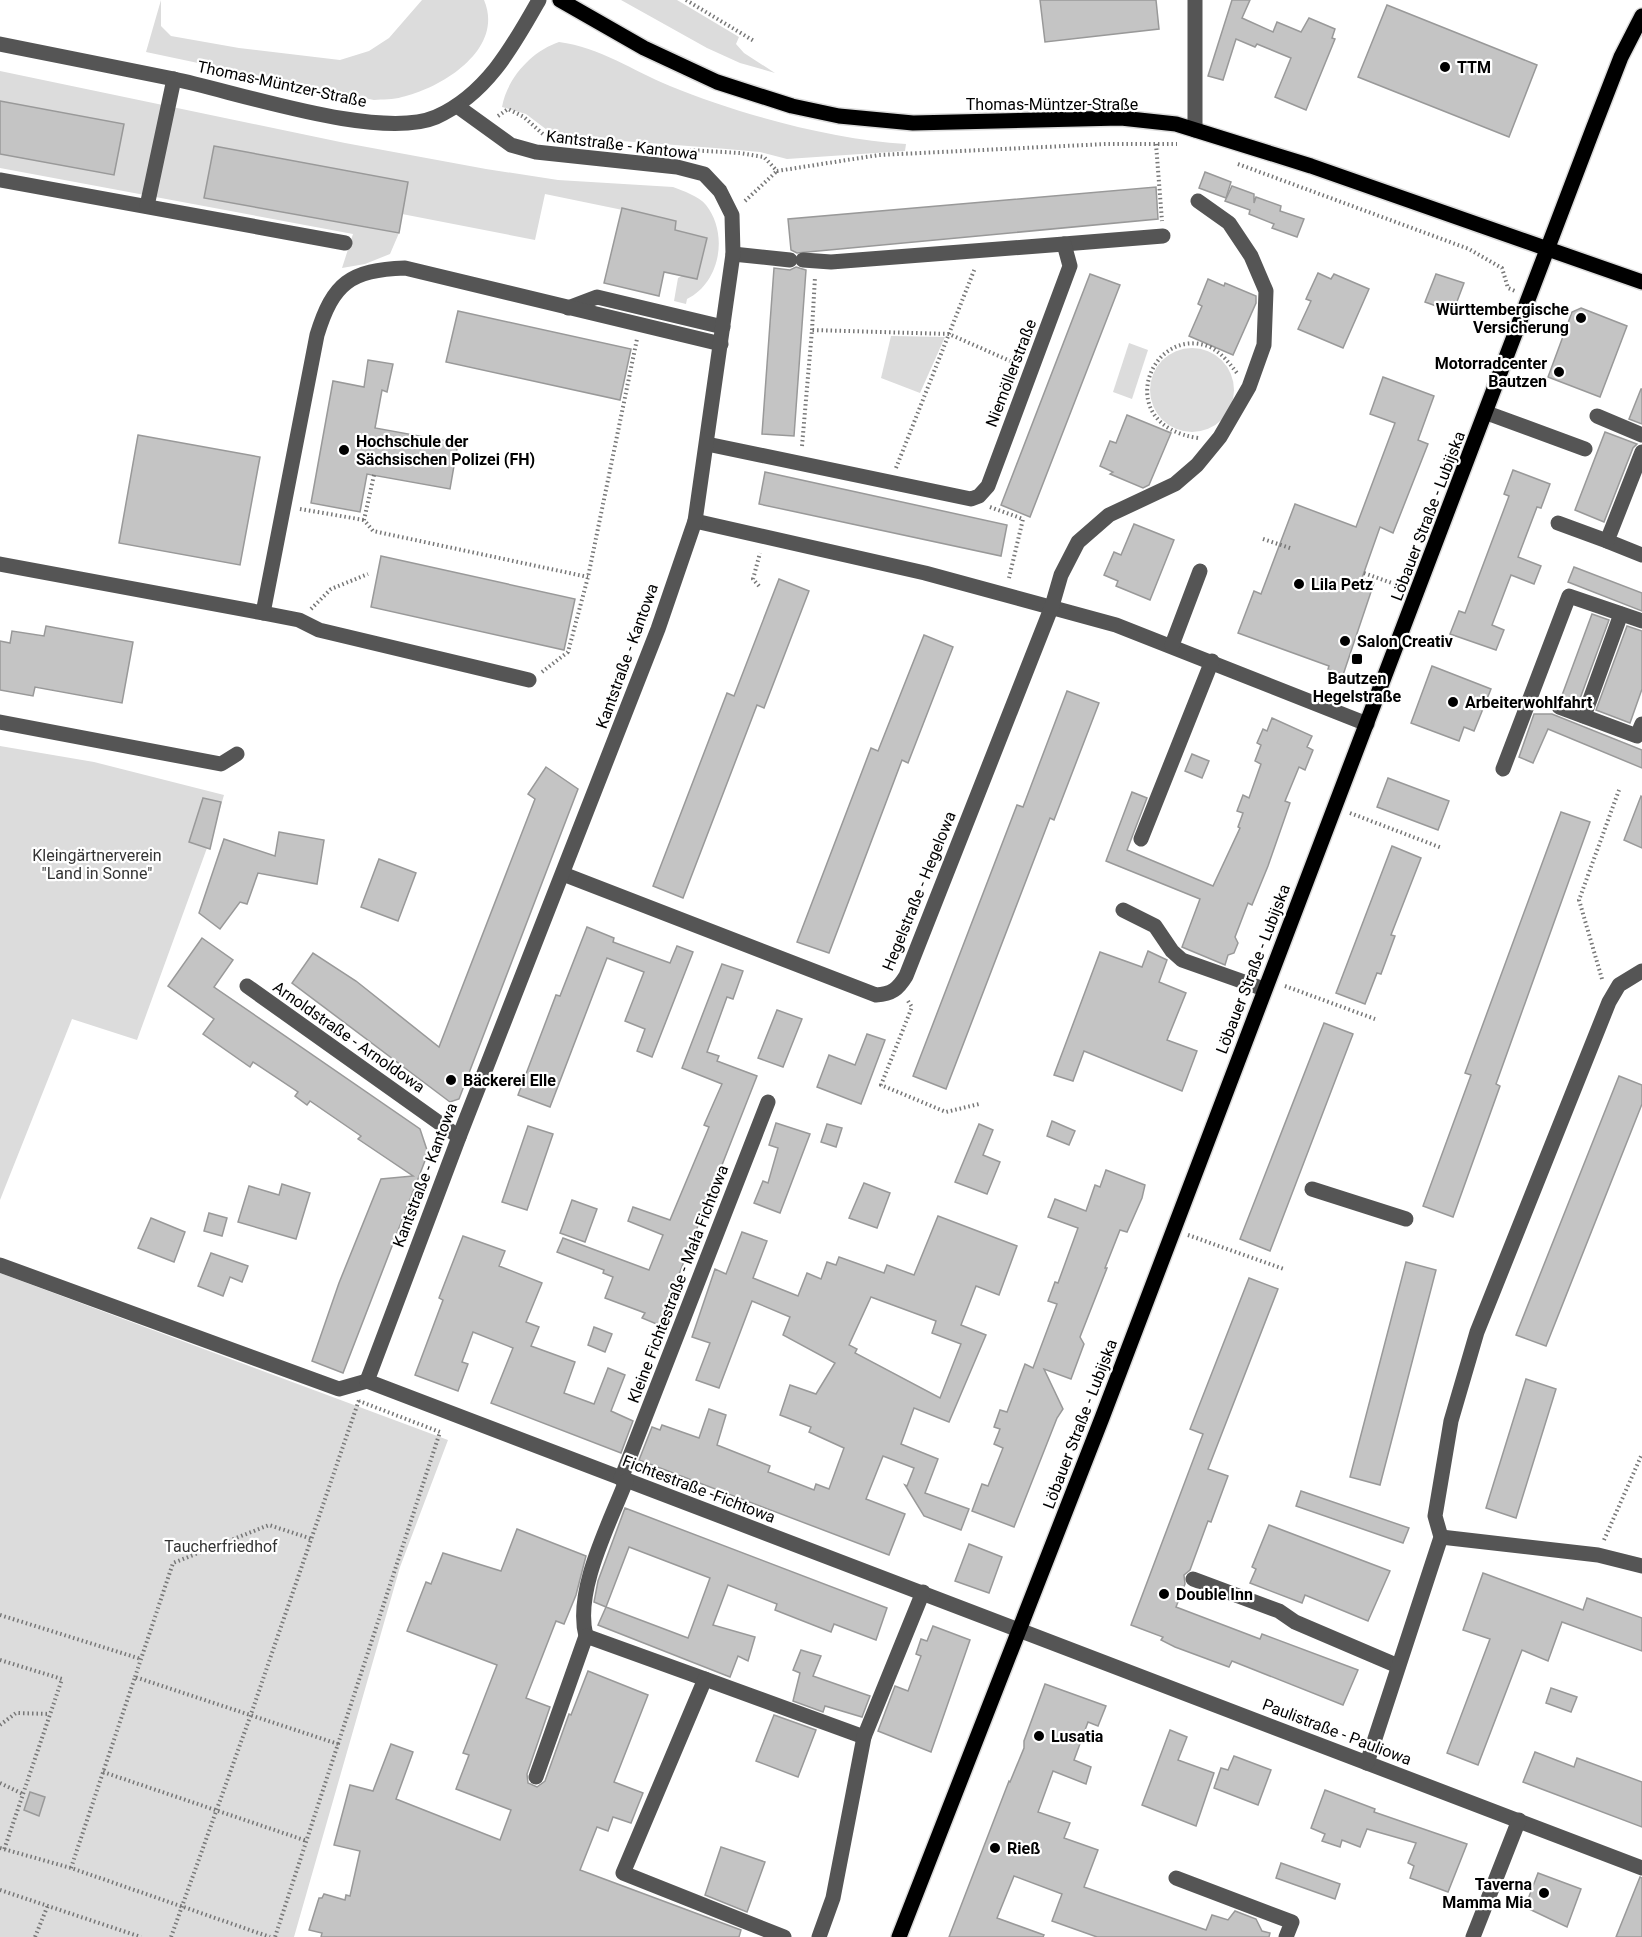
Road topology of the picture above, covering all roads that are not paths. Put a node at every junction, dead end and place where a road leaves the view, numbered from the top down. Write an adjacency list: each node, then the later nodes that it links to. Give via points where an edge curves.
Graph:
1 (539, 0): 7 (street, Thomas-Müntzer-Straße, via 507,57)
2 (560, 0): 8 (main road, Thomas-Müntzer-Straße, via 644,48 717,82 839,117 913,123 1121,118)
3 (1195, 0): 8 (street)
4 (1642, 16): 15 (main road, Löbauer Straße - Lubijska, via 1621,57)
5 (0, 44): 6 (street, Thomas-Müntzer-Straße)
6 (174, 79): 7 (street, Thomas-Müntzer-Straße, via 353,121 397,125 434,118); 11 (street)
7 (457, 106): 16 (street, Kantstraße - Kantowa, via 511,145 536,152 677,167 704,174 720,191 732,215)
8 (1195, 130): 15 (main road, Thomas-Müntzer-Straße)
9 (0, 180): 11 (street)
10 (1198, 201): 33 (street, Hegelstraße - Hegelowa, via 1229,223 1251,256 1266,291 1264,345 1250,387 1197,465 1175,484 1109,515 1078,542 1061,575)
11 (147, 206): 13 (street)
12 (1163, 236): 14 (street)
13 (345, 243)
14 (1064, 244): 16 (street, via 803,260); 24 (street, Niemöllerstraße, via 1070,266 988,486 979,496 971,499)
15 (1549, 249): 17 (main road, Thomas-Müntzer-Straße); 21 (main road, Löbauer Straße - Lubijska)
16 (733, 254): 19 (street, Kantstraße - Kantowa)
17 (1642, 282)
18 (567, 308): 19 (street, via 597,297); 20 (street); 34 (street, via 405,268 358,274 336,291 317,335)
19 (723, 327): 20 (street, Kantstraße - Kantowa)
20 (721, 344): 24 (street, Kantstraße - Kantowa)
21 (1487, 413): 25 (street); 43 (main road, Löbauer Straße - Lubijska)
22 (1598, 416): 23 (street)
23 (1642, 435)
24 (707, 444): 27 (street, Kantstraße - Kantowa)
25 (1585, 448)
26 (1642, 452): 29 (street)
27 (695, 521): 33 (street); 48 (street, Kantstraße - Kantowa, via 658,629)
28 (1558, 523): 29 (street)
29 (1607, 541): 30 (street)
30 (1642, 555)
31 (0, 564): 34 (street)
32 (1200, 571): 37 (street)
33 (1052, 606): 37 (street); 48 (street, Hegelstraße - Hegelowa, via 898,989 876,994)
34 (263, 613): 39 (street)
35 (1621, 614): 36 (street); 41 (street); 46 (street, via 1569,596)
36 (1642, 621)
37 (1172, 645): 38 (street)
38 (1212, 661): 43 (street); 47 (street)
39 (529, 680)
40 (1559, 707): 41 (street)
41 (1584, 716): 44 (street, via 1637,736)
42 (0, 722): 45 (street, via 220,764)
43 (1367, 724): 51 (main road, Löbauer Straße - Lubijska)
44 (1642, 724)
45 (237, 754)
46 (1503, 769)
47 (1141, 839)
48 (563, 874): 54 (street, Kantstraße - Kantowa)
49 (1123, 910): 51 (street, via 1155,926 1182,960)
50 (1642, 971): 60 (street, via 1619,985 1609,1002 1477,1332 1450,1431 1435,1516)
51 (1266, 984): 64 (main road, Löbauer Straße - Lubijska)
52 (247, 986): 54 (street, Arnoldstraße - Arnoldowa)
53 (768, 1102): 59 (street, Kleine Fichtestraße - Mała Fichtowa)
54 (459, 1137): 58 (street, Kantstraße - Kantowa)
55 (1312, 1189): 56 (street)
56 (1406, 1219)
57 (0, 1265): 58 (street, via 339,1389)
58 (367, 1381): 59 (street, Fichtestraße -Fichtowa)
59 (623, 1480): 63 (street, Fichtestraße -Fichtowa); 65 (street, Kleine Fichtestraße - Mała Fichtowa, via 584,1595 582,1621)
60 (1442, 1537): 61 (street, via 1598,1555); 66 (street)
61 (1642, 1566)
62 (1193, 1579): 66 (street, via 1279,1611 1295,1622)
63 (923, 1592): 64 (street, Fichtestraße -Fichtowa); 68 (street)
64 (1020, 1629): 69 (street, Paulistraße - Pauliowa); 76 (main road, Löbauer Straße - Lubijska)
65 (586, 1636): 67 (street); 70 (street)
66 (1398, 1666): 69 (street)
67 (705, 1679): 68 (street); 74 (street, via 623,1873)
68 (864, 1737): 75 (street, via 833,1899)
69 (1367, 1763): 71 (street, Paulistraße - Pauliowa)
70 (536, 1777)
71 (1519, 1820): 72 (street, Paulistraße - Pauliowa); 78 (street)
72 (1642, 1868)
73 (1176, 1878): 77 (street, via 1292,1922)
74 (784, 1937)
75 (819, 1937)
76 (899, 1937)
77 (1286, 1937)
78 (1473, 1937)

